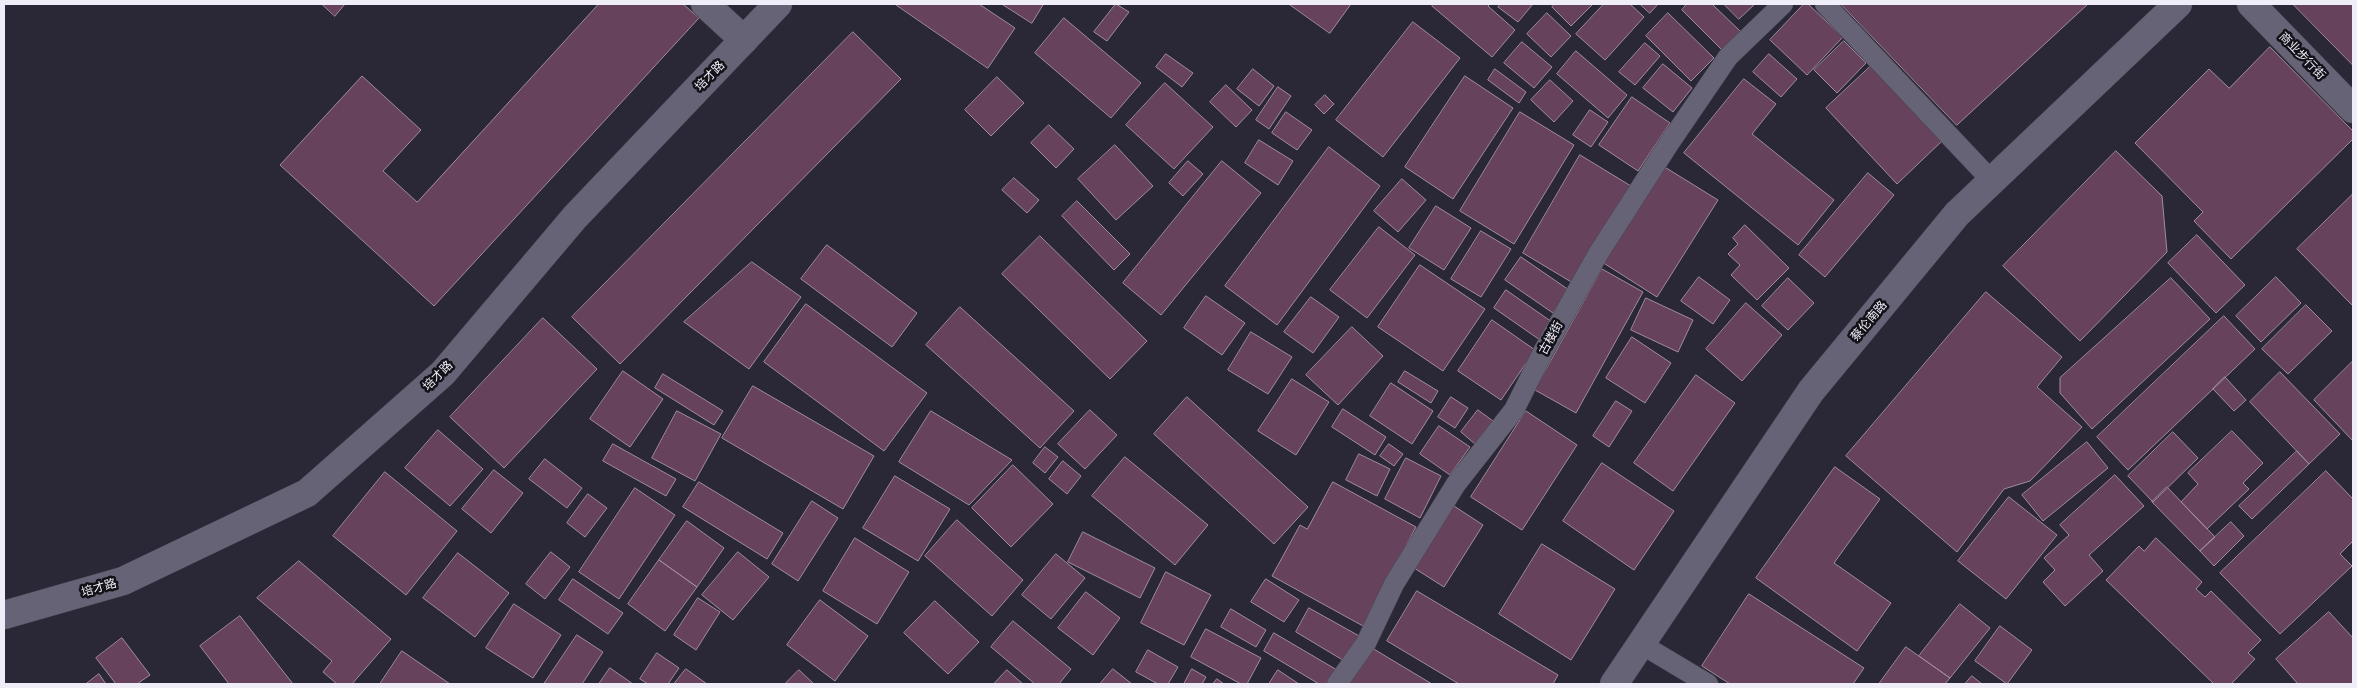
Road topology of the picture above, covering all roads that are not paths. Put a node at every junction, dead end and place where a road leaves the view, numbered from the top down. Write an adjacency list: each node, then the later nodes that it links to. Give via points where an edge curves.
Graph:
1 (705, 4): 7 (street)
2 (778, 4): 7 (street, 培才路)
3 (1784, 4): 12 (lane, 古楼街, via 1728,57 1670,142 1598,254 1514,410 1456,484 1394,584 1366,643)
4 (1825, 4): 9 (lane)
5 (2178, 4): 9 (street, 蔡伦南路)
6 (2251, 4): 8 (street, 商业步行街)
7 (744, 40): 10 (street, 培才路, via 575,217 443,373 307,493 123,581)
8 (2353, 109)
9 (1992, 181): 11 (street, 蔡伦南路, via 1957,214 1811,391)
10 (4, 615)
11 (1641, 644): 13 (street, 蔡伦南路); 14 (lane)
12 (1336, 684)
13 (1614, 684)
14 (1708, 684)

